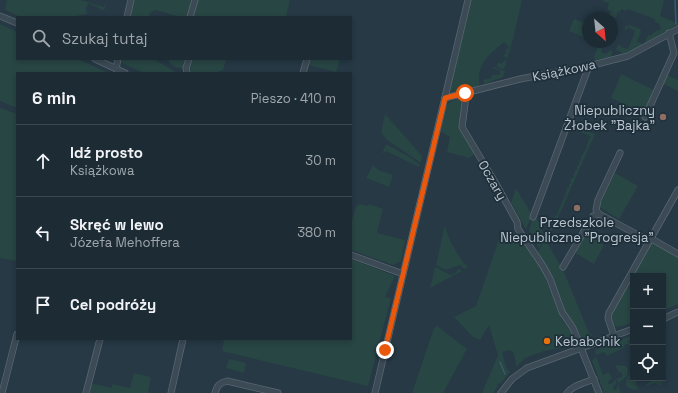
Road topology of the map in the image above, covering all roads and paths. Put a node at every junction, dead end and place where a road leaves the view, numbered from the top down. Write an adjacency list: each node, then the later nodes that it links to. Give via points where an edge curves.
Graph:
1 (131, 0): 5 (street)
2 (195, 0): 6 (street)
3 (468, 0): 20 (street)
4 (0, 16): 7 (street)
5 (127, 16)
6 (190, 16)
7 (16, 23)
8 (678, 29): 9 (street, Książkowa)
9 (669, 33): 14 (street, Książkowa, via 628,56); 21 (street, via 674,53)
10 (97, 60): 15 (street)
11 (118, 60): 15 (street)
12 (189, 60): 17 (street)
13 (307, 60): 18 (street)
14 (589, 66): 19 (street, Książkowa); 25 (street)
15 (116, 69): 16 (street)
16 (123, 72)
17 (187, 72)
18 (303, 72)
19 (465, 93): 20 (street, Książkowa); 38 (street, Oczary, via 462,127 500,190 517,222 518,229 550,279 562,312 574,328)
20 (445, 98): 30 (street)
21 (645, 117)
22 (620, 153): 24 (street, via 598,200)
23 (678, 190): 26 (street)
24 (598, 212): 26 (street); 29 (street, via 593,216)
25 (533, 217)
26 (650, 240): 27 (street); 34 (street, via 608,315)
27 (678, 254)
28 (352, 255): 30 (street)
29 (563, 267)
30 (403, 274): 46 (street)
31 (678, 312): 32 (street)
32 (666, 318)
33 (630, 330): 34 (street)
34 (614, 336): 38 (street)
35 (16, 337): 40 (street)
36 (100, 340): 42 (street)
37 (182, 340): 43 (street)
38 (582, 348): 39 (street, Oczary); 47 (street, via 527,368 512,379)
39 (594, 379): 48 (street, via 575,386); 49 (street, Oczary)
40 (2, 385): 41 (street)
41 (2, 393)
42 (86, 393)
43 (171, 393)
44 (215, 393): 45 (street, via 217,386 228,381)
45 (278, 393)
46 (375, 393)
47 (501, 393)
48 (567, 393)
49 (599, 393)

